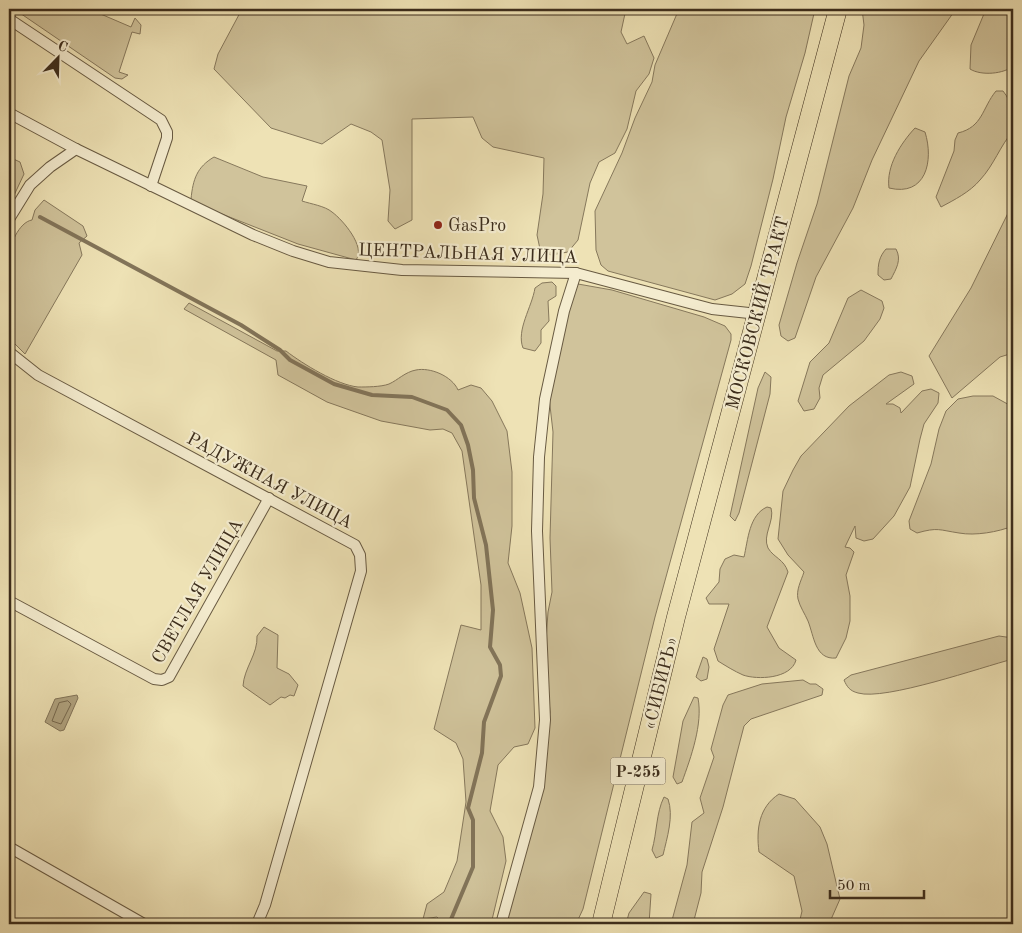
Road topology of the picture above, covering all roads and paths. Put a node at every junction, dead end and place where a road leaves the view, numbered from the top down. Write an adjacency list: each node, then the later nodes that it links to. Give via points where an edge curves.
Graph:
1 (838, 9): 8 (highway, МОСКОВСКИЙ ТРАКТ)
2 (9, 19): 5 (street, via 155,116 164,126 167,138)
3 (9, 113): 4 (street, ЦЕНТРАЛЬНАЯ УЛИЦА)
4 (76, 149): 5 (street, ЦЕНТРАЛЬНАЯ УЛИЦА); 6 (street, via 30,185)
5 (152, 186): 7 (street, ЦЕНТРАЛЬНАЯ УЛИЦА, via 254,235 330,262 402,270)
6 (9, 219)
7 (576, 273): 8 (street, ЦЕНТРАЛЬНАЯ УЛИЦА, via 712,308); 16 (street, via 544,399 539,458 537,531 545,720 541,770)
8 (758, 314): 12 (highway, МОСКОВСКИЙ ТРАКТ)
9 (9, 352): 10 (street, РАДУЖНАЯ УЛИЦА, via 38,375)
10 (269, 498): 11 (street, СВЕТЛАЯ УЛИЦА, via 169,677 162,680 154,679); 15 (street, РАДУЖНАЯ УЛИЦА, via 356,545 361,572)
11 (9, 601)
12 (676, 617): 17 (highway, «СИБИРЬ» / Р-255)
13 (9, 847): 14 (street)
14 (144, 924)
15 (258, 924)
16 (502, 924)
17 (601, 924)

